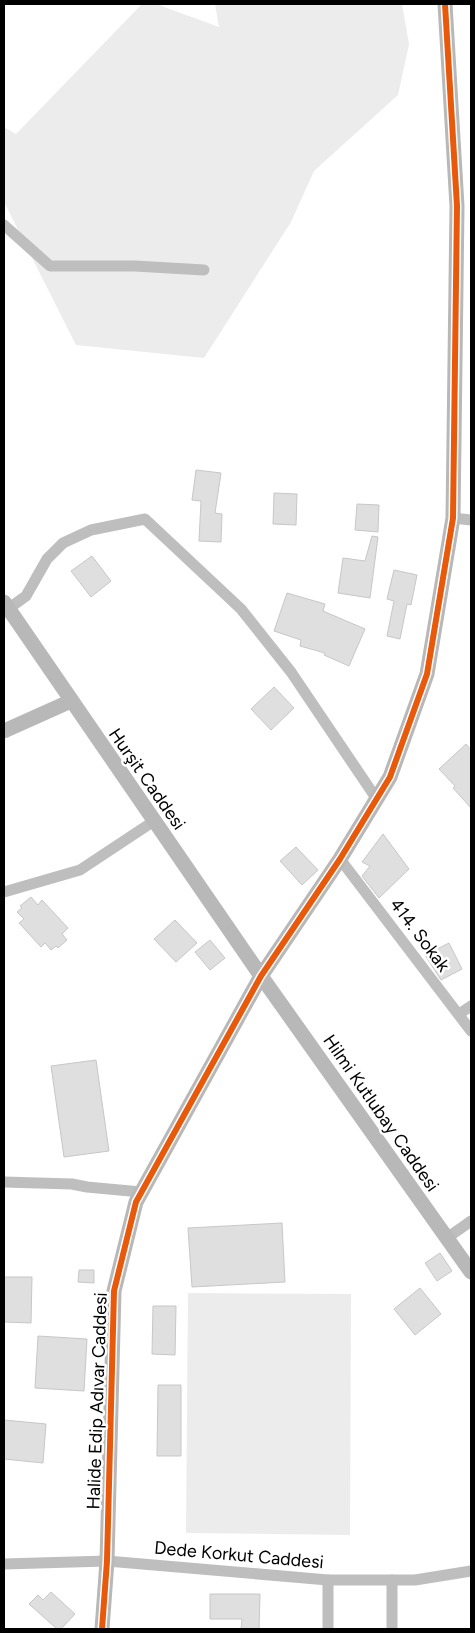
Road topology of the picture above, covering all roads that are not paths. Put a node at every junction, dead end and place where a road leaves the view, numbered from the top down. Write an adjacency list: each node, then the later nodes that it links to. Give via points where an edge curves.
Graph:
1 (445, 4): 4 (street, Halide Edip Adıvar Caddesi, via 458,206)
2 (4, 225): 3 (street, via 50,266)
3 (204, 270)
4 (453, 518): 5 (street); 9 (street, Halide Edip Adıvar Caddesi, via 427,674 390,776)
5 (471, 520)
6 (6, 606): 7 (street, Hurşit Caddesi); 9 (street, via 26,596 47,558 63,543 91,530 145,519 241,609 291,672)
7 (71, 701): 8 (street); 10 (street, Hurşit Caddesi)
8 (4, 731)
9 (376, 798): 11 (street, Halide Edip Adıvar Caddesi)
10 (154, 821): 12 (street, via 80,870); 13 (street, Hurşit Caddesi)
11 (340, 859): 13 (street, Halide Edip Adıvar Caddesi); 15 (street, 414. Sokak)
12 (4, 892)
13 (261, 976): 18 (street, Halide Edip Adıvar Caddesi); 20 (street, Hilmi Kutlubay Caddesi)
14 (471, 1006): 15 (street)
15 (459, 1014): 16 (street, 414. Sokak)
16 (471, 1031)
17 (4, 1182): 18 (street, via 72,1184)
18 (141, 1192): 22 (street, Halide Edip Adıvar Caddesi, via 114,1291)
19 (471, 1221): 20 (street)
20 (447, 1238): 21 (street, Hilmi Kutlubay Caddesi)
21 (471, 1272)
22 (107, 1561): 23 (street, Dede Korkut Caddesi); 25 (street, Dede Korkut Caddesi); 27 (street, Halide Edip Adıvar Caddesi)
23 (4, 1564)
24 (471, 1571): 26 (street, Dede Korkut Caddesi, via 415,1580)
25 (328, 1580): 26 (street, Dede Korkut Caddesi); 28 (street)
26 (392, 1580): 29 (street)
27 (102, 1629)
28 (328, 1629)
29 (392, 1629)

